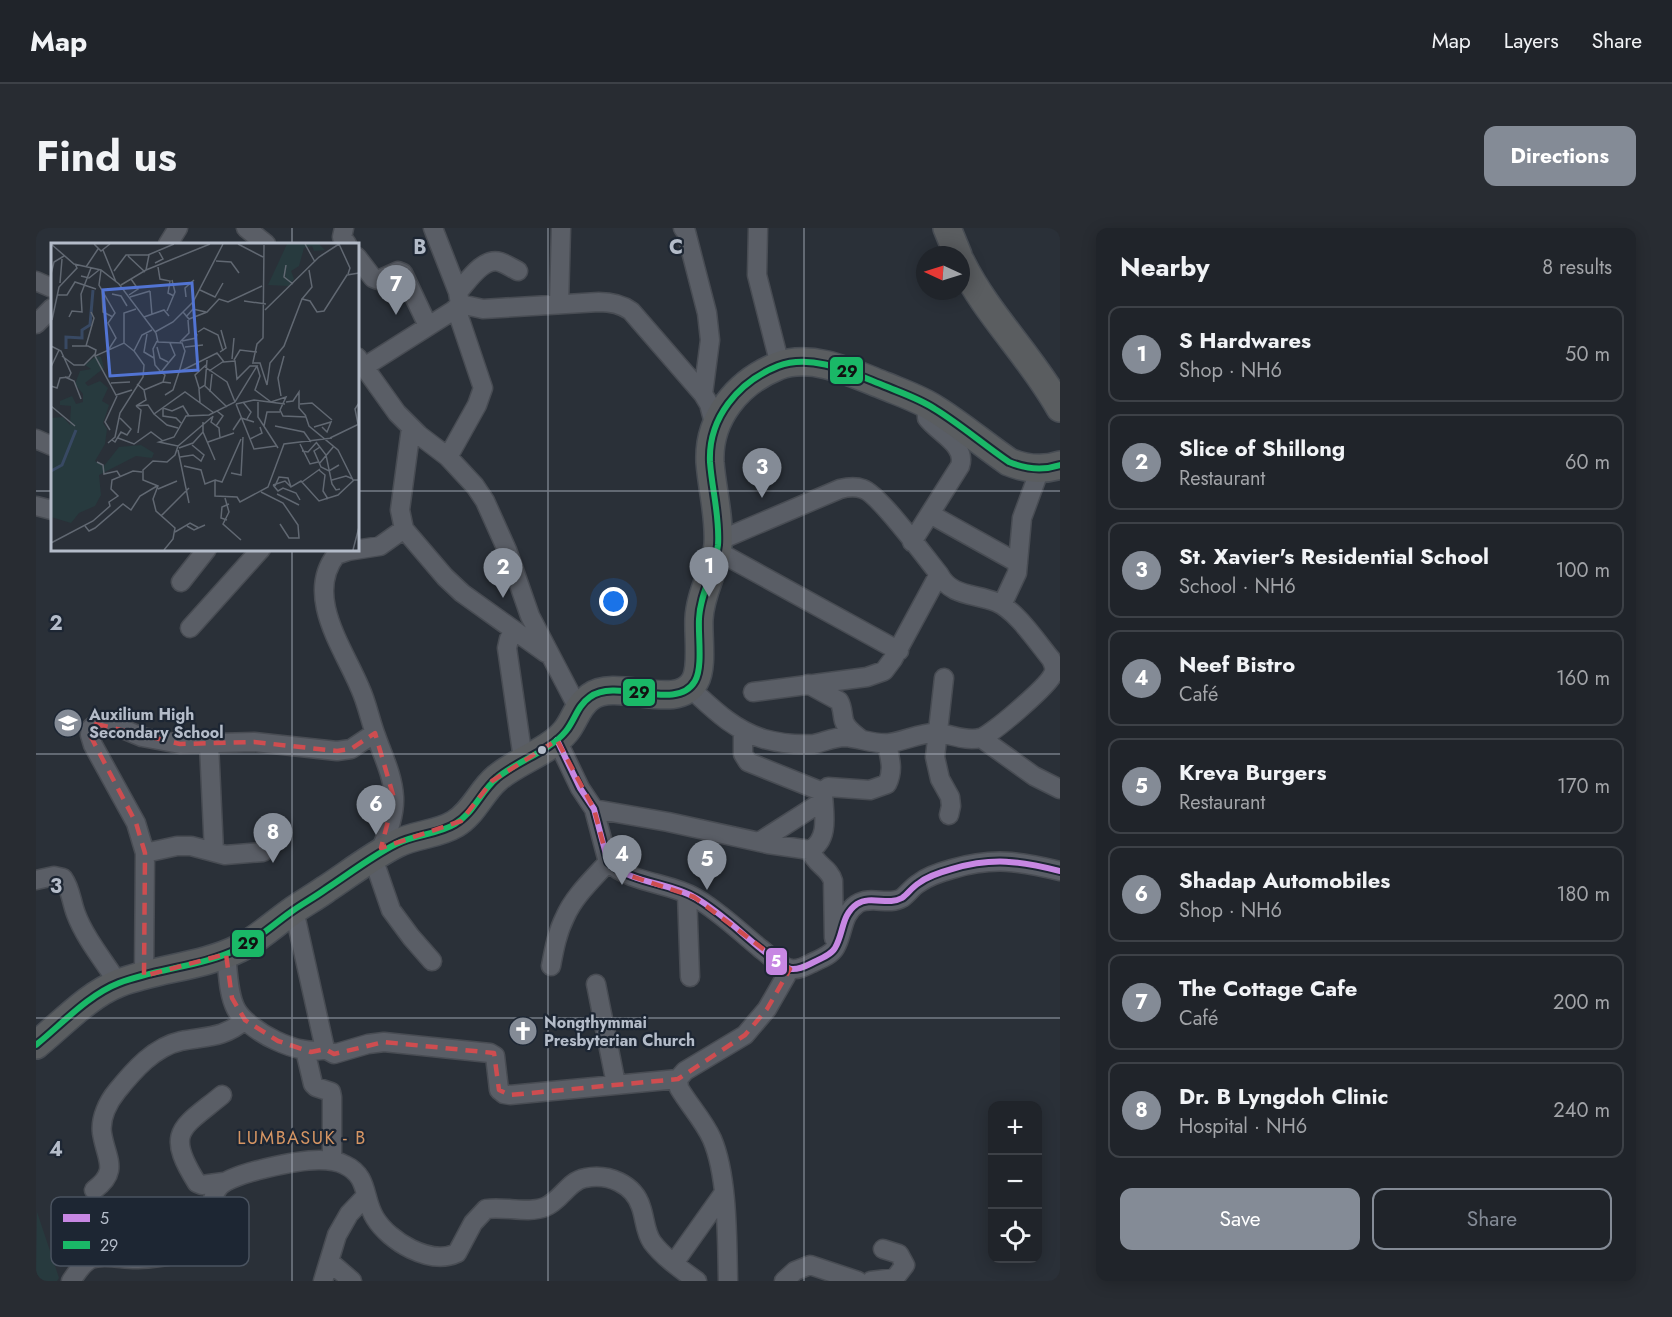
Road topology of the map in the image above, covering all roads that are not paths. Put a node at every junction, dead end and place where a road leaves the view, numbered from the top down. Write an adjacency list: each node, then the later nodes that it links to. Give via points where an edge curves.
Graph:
1 (178, 228): 9 (street)
2 (246, 228): 10 (street)
3 (344, 228): 11 (street, via 342,237)
4 (433, 228): 18 (street)
5 (561, 228): 19 (street)
6 (683, 228): 25 (street, via 707,313 710,340)
7 (758, 228): 24 (street, via 757,275)
8 (947, 228): 12 (highway)
9 (169, 243)
10 (265, 243)
11 (346, 243)
12 (954, 246)
13 (358, 258): 22 (street, via 378,280 398,271 403,273)
14 (518, 271): 18 (street, via 498,261 490,262 481,268)
15 (970, 278): 26 (highway, via 981,298)
16 (36, 281): 17 (street)
17 (51, 288)
18 (458, 301): 19 (street, via 483,309); 22 (street); 32 (street, via 483,388)
19 (560, 304): 25 (street, via 613,302 632,311)
20 (51, 310): 21 (street)
21 (36, 324)
22 (428, 326): 23 (street)
23 (360, 362): 29 (street)
24 (780, 365): 27 (highway, via 828,365); 28 (highway, via 735,394)
25 (703, 394): 28 (street)
26 (1057, 395)
27 (926, 404): 33 (highway, via 1020,467); 36 (street, via 927,418 959,449 962,459)
28 (715, 427): 39 (highway, via 710,458)
29 (411, 428): 32 (street); 37 (street, via 400,510)
30 (36, 439): 31 (street)
31 (51, 446)
32 (448, 457): 52 (street, via 485,501)
33 (1050, 467): 45 (street, via 1022,518)
34 (36, 506): 35 (street)
35 (51, 510)
36 (930, 514): 38 (street); 45 (street)
37 (404, 529): 40 (street, via 380,546); 50 (street, via 462,593)
38 (912, 542): 39 (street, via 878,500 865,489 851,487); 46 (street)
39 (718, 546): 51 (street); 56 (highway, via 700,606 697,671)
40 (358, 549)
41 (206, 550): 47 (street)
42 (260, 550): 49 (street)
43 (354, 550): 44 (street)
44 (331, 552): 60 (street, via 325,586 328,618 360,688)
45 (1018, 562): 48 (street, via 1014,583)
46 (939, 574): 48 (street, via 951,589); 51 (street)
47 (181, 582)
48 (1002, 605): 53 (street, via 1051,659)
49 (190, 628)
50 (514, 630): 52 (street); 67 (street, via 507,648)
51 (898, 651): 55 (street, via 884,671 876,675)
52 (549, 655): 58 (street)
53 (1057, 672): 62 (street, via 1010,717)
54 (944, 678): 61 (street)
55 (808, 684): 57 (street); 64 (street, via 839,701 846,726)
56 (689, 687): 58 (highway, via 660,695 610,689 588,698); 59 (street, via 723,719)
57 (753, 692)
58 (578, 708): 63 (highway)
59 (743, 731): 64 (street, via 795,744 842,737); 69 (street, via 743,754 748,762)
60 (375, 733): 65 (street, via 344,751 254,742); 77 (street, via 393,781 394,798 391,823)
61 (938, 733): 62 (street); 66 (street); 71 (street, via 934,757 950,796)
62 (981, 738): 68 (street, via 1034,776)
63 (557, 740): 67 (highway); 70 (street)
64 (862, 740): 66 (street)
65 (209, 744): 74 (street); 76 (street, via 159,741 104,723 91,728 93,745 136,823)
66 (887, 744): 69 (street, via 892,766 887,784 870,790 828,787)
67 (523, 759): 77 (highway, via 492,781 460,821 445,830 397,843)
68 (1060, 789)
69 (823, 796): 72 (street); 73 (street, via 823,831 819,843)
70 (594, 809): 72 (street); 78 (street)
71 (949, 815)
72 (759, 842): 73 (street)
73 (810, 850): 83 (street, via 833,881)
74 (214, 852): 75 (street); 76 (street, via 177,846)
75 (263, 852)
76 (145, 853): 88 (street)
77 (376, 856): 82 (highway); 85 (street, via 391,910)
78 (608, 862): 81 (street, via 625,874); 86 (street, via 565,916)
79 (1060, 871): 83 (street, via 995,861 942,871 919,882 901,898 863,901 855,906 843,922)
80 (36, 880): 90 (street, via 54,876 69,885 76,914)
81 (687, 894): 87 (street, via 710,907); 89 (street)
82 (294, 910): 84 (highway, via 255,939); 94 (street)
83 (834, 949): 87 (street, via 800,969)
84 (226, 954): 88 (highway); 92 (street, via 232,998)
85 (432, 961)
86 (551, 966)
87 (790, 969): 96 (street, via 767,1009 745,1035)
88 (144, 976): 90 (highway)
89 (690, 977)
90 (118, 983): 93 (highway, via 99,993)
91 (596, 984): 97 (street)
92 (245, 1020): 95 (street, via 266,1036); 101 (street, via 230,1032 170,1045 148,1058 129,1077 107,1106 102,1132 109,1175)
93 (36, 1045)
94 (324, 1049): 95 (street); 97 (street, via 334,1054 384,1042 490,1053 495,1056 499,1090 504,1094)
95 (305, 1050): 99 (street, via 313,1084 328,1090 332,1097)
96 (678, 1079): 97 (street); 102 (street, via 679,1088 717,1153)
97 (616, 1084)
98 (222, 1095): 100 (street, via 185,1125 179,1138 198,1183)
99 (332, 1161): 100 (street, via 290,1163); 103 (street, via 345,1165 363,1180)
100 (224, 1182): 104 (street)
101 (94, 1190)
102 (723, 1194): 107 (street); 113 (street)
103 (366, 1196): 106 (street, via 344,1222); 107 (street, via 374,1217 392,1238 424,1254 447,1256 457,1253 486,1209 540,1209 578,1180 599,1176 624,1184 634,1194 651,1241)
104 (214, 1197)
105 (883, 1250): 116 (street, via 898,1254 905,1265 895,1278)
106 (330, 1262): 110 (street); 111 (street)
107 (674, 1263): 112 (street)
108 (82, 1266): 109 (street)
109 (71, 1281)
110 (323, 1281)
111 (352, 1281)
112 (697, 1281)
113 (728, 1281)
114 (784, 1281): 115 (street, via 810,1265)
115 (858, 1281)
116 (871, 1281)

